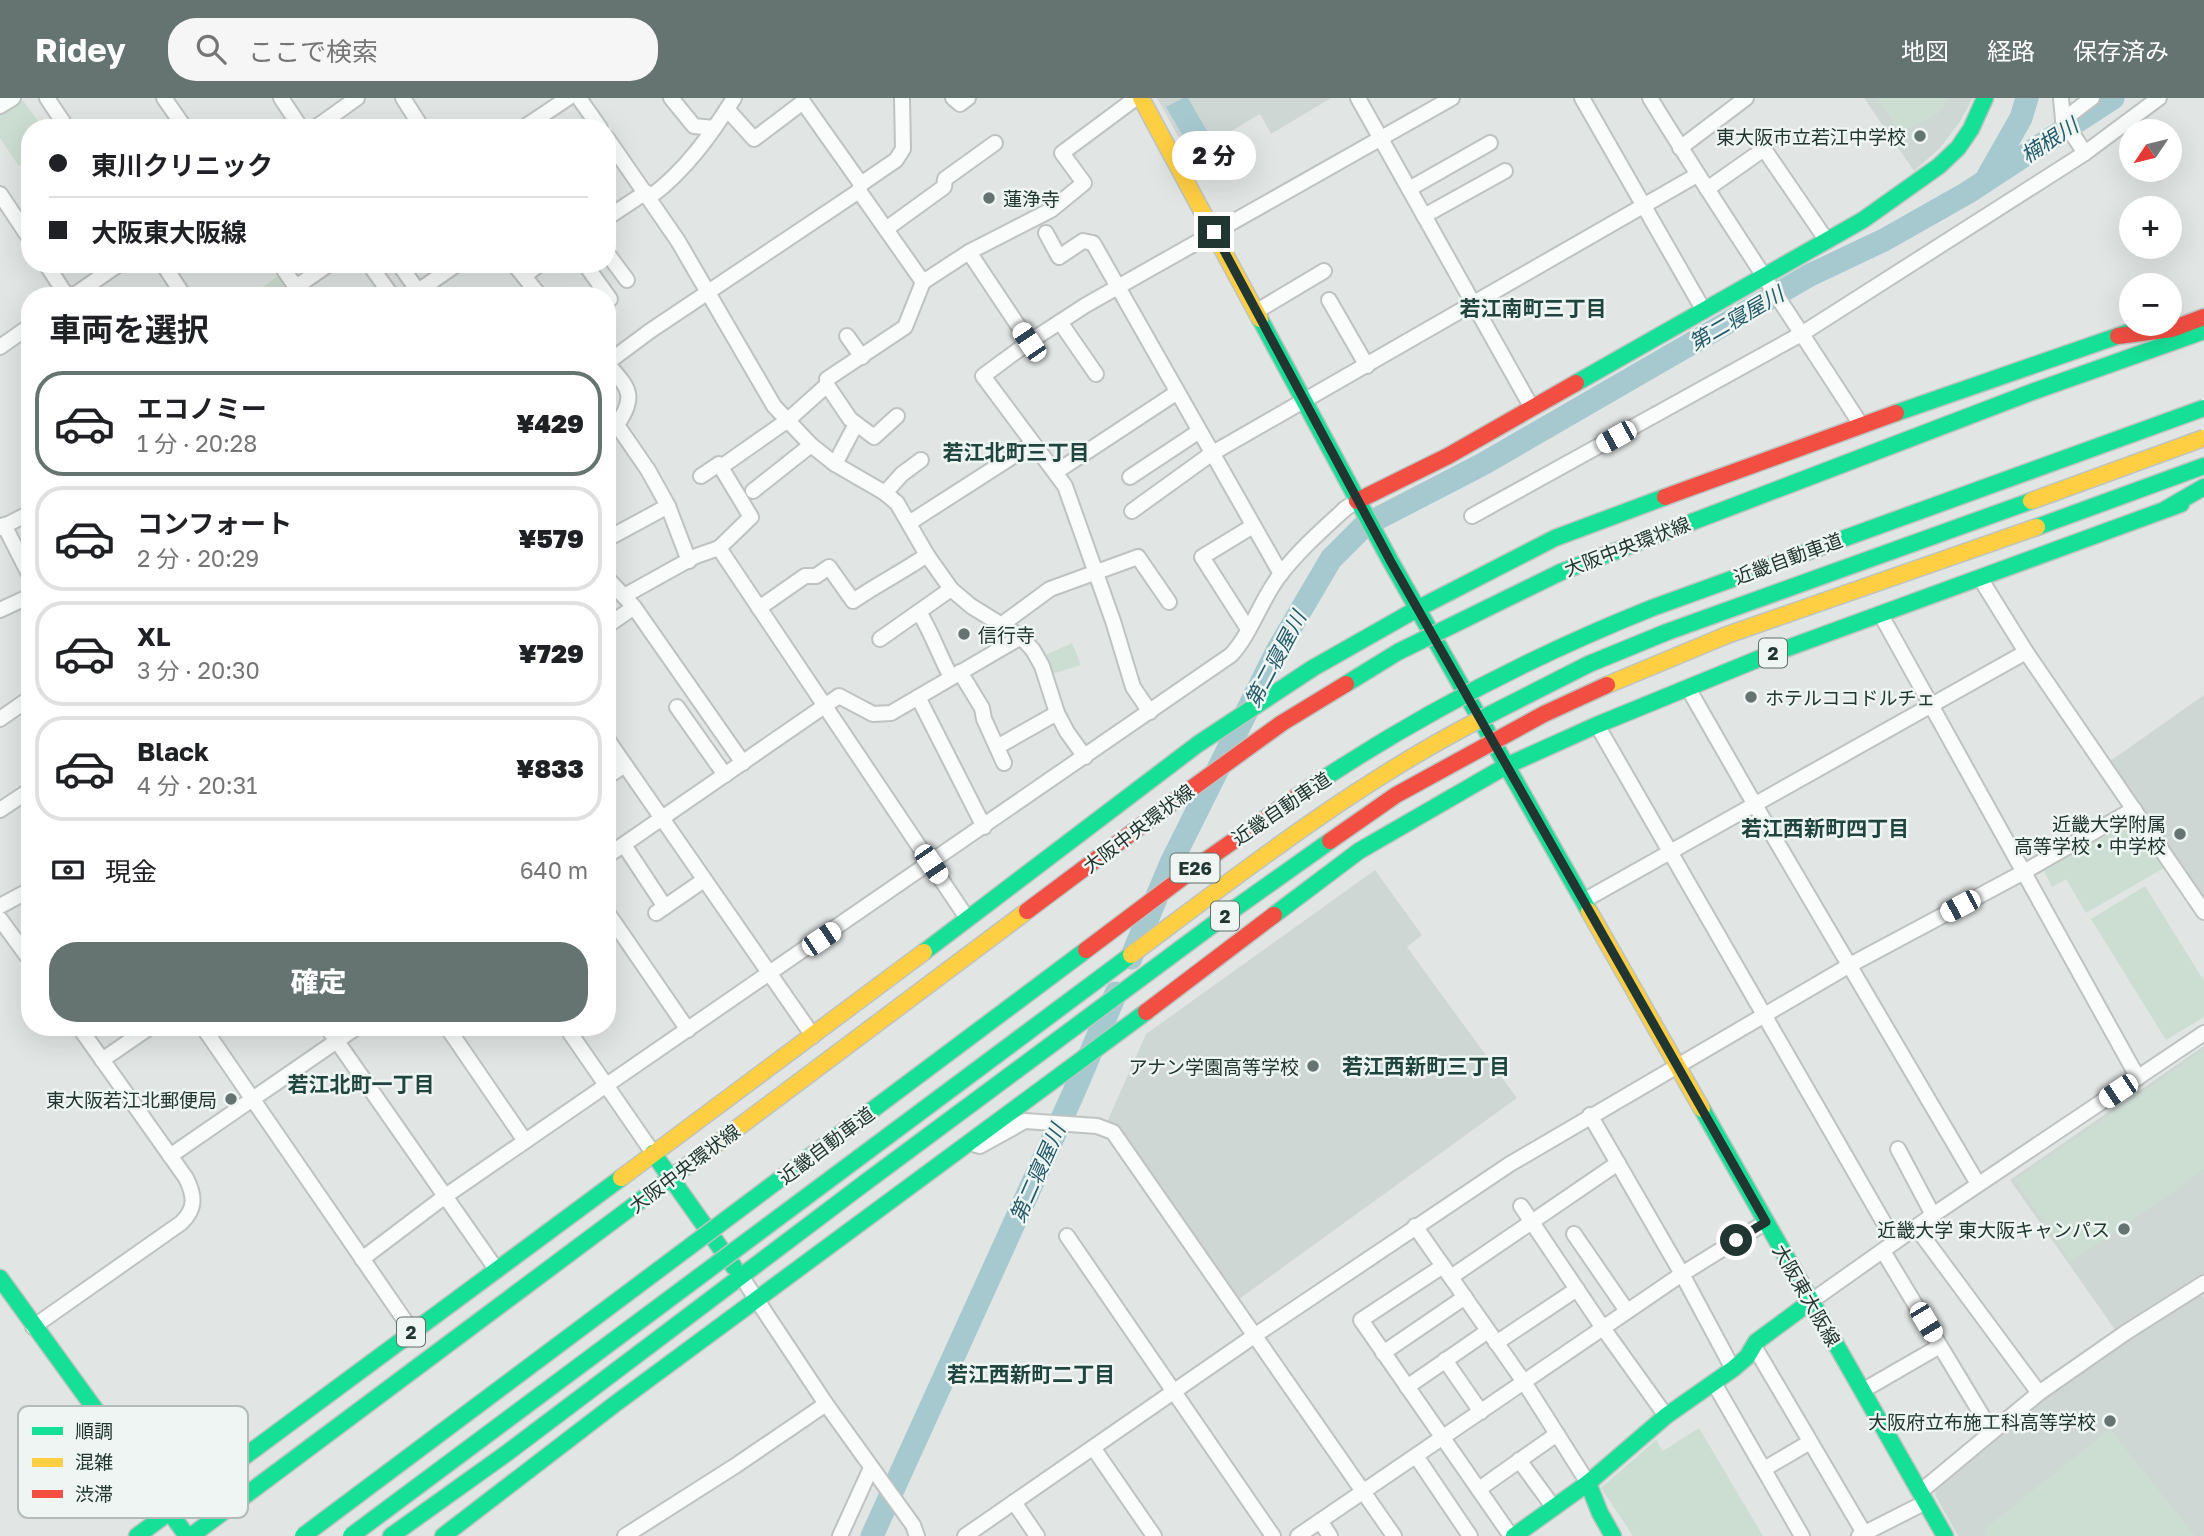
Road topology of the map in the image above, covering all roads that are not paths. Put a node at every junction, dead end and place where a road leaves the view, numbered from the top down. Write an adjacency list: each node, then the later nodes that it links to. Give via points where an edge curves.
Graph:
1 (13, 98): 24 (street)
2 (47, 98): 25 (street)
3 (164, 98): 26 (street)
4 (281, 98): 27 (street)
5 (357, 98): 28 (street)
6 (403, 98): 29 (street)
7 (568, 98): 30 (street)
8 (579, 98): 31 (street)
9 (671, 98): 33 (street, via 694,126)
10 (902, 98): 42 (street, via 903,149 896,160)
11 (953, 98): 12 (street, via 960,104)
12 (968, 98)
13 (1138, 98): 52 (main road, 大阪東大阪線); 55 (street, via 1062,153 1084,183 1051,211)
14 (1358, 98): 34 (street)
15 (1452, 98): 34 (street)
16 (1582, 98): 47 (street)
17 (1650, 98): 37 (street)
18 (1746, 98): 37 (street)
19 (1985, 98): 54 (main road, via 1964,139 1939,166)
20 (2061, 98): 32 (street)
21 (2092, 98): 32 (street)
22 (2159, 98): 39 (street)
23 (731, 104): 33 (street); 42 (street, via 754,139 803,102)
24 (0, 106)
25 (61, 119)
26 (179, 119)
27 (295, 119)
28 (328, 119)
29 (416, 119)
30 (536, 119)
31 (594, 119)
32 (2063, 120): 39 (street)
33 (714, 128): 46 (street, via 673,180)
34 (1381, 138): 43 (street); 52 (street)
35 (995, 144): 51 (street, via 944,179 944,187)
36 (1490, 144): 43 (street)
37 (1680, 148): 41 (street)
38 (616, 151): 46 (street)
39 (2085, 153): 83 (street)
40 (1505, 171): 49 (street)
41 (1697, 175): 44 (street); 47 (street)
42 (860, 187): 51 (street); 72 (street)
43 (1409, 189): 49 (street)
44 (1707, 189): 54 (street, via 1764,149); 63 (street)
45 (0, 194): 50 (street)
46 (648, 195): 48 (street); 72 (street)
47 (1645, 206): 74 (street); 77 (street)
48 (616, 213)
49 (1424, 216): 74 (street)
50 (21, 226)
51 (886, 229): 66 (street)
52 (1214, 232): 67 (street); 76 (main road, 大阪東大阪線)
53 (1046, 233): 67 (street, via 1059,257 1083,241 1093,243)
54 (1827, 241): 63 (main road)
55 (969, 251): 66 (street); 86 (street)
56 (616, 265): 65 (street)
57 (1324, 271): 76 (street)
58 (105, 273): 68 (street)
59 (319, 273): 69 (street)
60 (444, 273): 70 (street)
61 (522, 273): 64 (street)
62 (528, 273): 64 (street)
63 (1764, 275): 77 (main road); 83 (street)
64 (524, 276): 71 (street)
65 (627, 280)
66 (923, 282): 88 (street, via 905,327)
67 (1118, 286): 80 (street); 94 (street)
68 (86, 287)
69 (303, 287)
70 (425, 287)
71 (533, 287)
72 (709, 291): 89 (street); 99 (street, via 774,406)
73 (1329, 300): 90 (street)
74 (1473, 304): 90 (street); 96 (street)
75 (2204, 304): 78 (main road)
76 (1257, 310): 95 (main road, 大阪東大阪線)
77 (1704, 311): 96 (main road)
78 (2182, 312)
79 (2204, 317): 85 (main road, via 2172,329)
80 (1060, 322): 86 (street); 92 (street)
81 (2204, 331): 217 (main road, 大阪中央環状線 / 2, bridge, via 1561,572 1398,652 1282,723)
82 (21, 332): 87 (street)
83 (1803, 333): 102 (street); 124 (street)
84 (847, 336): 88 (street)
85 (2118, 336): 102 (main road, 2)
86 (1029, 342): 106 (street, via 983,376)
87 (0, 347)
88 (862, 356): 93 (street, via 827,379)
89 (616, 357)
90 (1367, 366): 95 (street)
91 (616, 374): 100 (street, via 629,396 629,407)
92 (1096, 374)
93 (827, 385): 99 (street); 101 (street)
94 (1176, 393): 103 (street); 113 (street)
95 (1305, 401): 108 (street); 120 (main road, 大阪東大阪線)
96 (1532, 408): 120 (main road)
97 (2204, 408): 298 (main road, 近畿自動車道 / E26, bridge, via 1652,608 1551,650 1425,715 1199,865)
98 (897, 416): 101 (street, via 874,437)
99 (788, 420): 107 (street); 112 (street)
100 (616, 423)
101 (856, 424): 110 (street)
102 (1861, 425): 145 (main road, 2, via 1555,538)
103 (1198, 432): 108 (street); 115 (street)
104 (616, 433): 121 (street, via 648,470)
105 (2204, 438): 299 (main road, 近畿自動車道 / E26, bridge, via 1667,632 1589,664 1443,739 1371,782 1216,890)
106 (1032, 444): 113 (street); 126 (street)
107 (811, 445): 110 (street); 117 (street)
108 (1211, 454): 123 (street); 128 (street)
109 (921, 460): 118 (street)
110 (835, 464): 118 (street)
111 (2204, 466): 130 (main road, 2)
112 (721, 467): 114 (street, via 719,464); 131 (street, via 751,517)
113 (1056, 472): 135 (street)
114 (701, 476)
115 (1130, 477)
116 (2204, 488): 122 (main road)
117 (753, 491)
118 (885, 493): 126 (street)
119 (2204, 496): 122 (main road, 2)
120 (1359, 504): 136 (street, via 1346,508); 145 (main road, 大阪東大阪線)
121 (668, 506): 129 (street); 134 (street)
122 (2166, 509): 137 (main road, 2)
123 (1132, 511)
124 (1472, 516)
125 (21, 517): 127 (street)
126 (909, 523): 132 (street)
127 (2, 526): 133 (street)
128 (1253, 526): 136 (street); 151 (street, via 1202,557)
129 (616, 532)
130 (2001, 540): 155 (main road); 242 (main road, 2, bridge, via 1727,635 1607,685 1396,795 1230,912)
131 (719, 548): 134 (street); 144 (street)
132 (927, 555): 139 (street); 144 (street, via 853,601 829,567 816,576 805,576)
133 (21, 560)
134 (689, 561): 140 (street)
135 (1096, 573): 142 (street, via 1138,557); 150 (street, via 1050,589); 163 (street, via 1133,687)
136 (1280, 574): 151 (street)
137 (1980, 578): 148 (main road, 2); 154 (street)
138 (616, 588): 140 (street)
139 (951, 589): 147 (street); 150 (street)
140 (624, 596): 143 (street)
141 (21, 600): 146 (street)
142 (1169, 602)
143 (634, 607): 149 (street); 165 (street)
144 (759, 608): 160 (street)
145 (1417, 609): 175 (main road, 大阪東大阪線); 194 (main road, 2, via 1312,668 1198,744)
146 (0, 610)
147 (919, 612): 153 (street); 156 (street)
148 (1881, 615): 155 (main road, 2); 161 (street)
149 (616, 620)
150 (1001, 625): 152 (street)
151 (1248, 628): 163 (street, via 1231,655)
152 (1021, 637): 156 (street); 164 (street, via 1042,666)
153 (880, 639)
154 (2026, 652): 161 (street); 180 (street)
155 (1763, 657): 157 (main road, 2)
156 (956, 675): 158 (street); 169 (street, via 982,708)
157 (1688, 688): 167 (main road, 2); 179 (street)
158 (918, 697): 160 (street, via 882,715 839,696); 183 (street)
159 (21, 704): 166 (street)
160 (825, 706): 172 (street); 187 (street)
161 (1931, 706): 179 (street); 188 (street)
162 (677, 707): 168 (street)
163 (1150, 712): 171 (street)
164 (1058, 713): 169 (street); 171 (street)
165 (709, 715): 168 (street); 172 (street)
166 (0, 719)
167 (1597, 725): 175 (main road, 2); 186 (street)
168 (691, 727): 177 (street)
169 (997, 747): 173 (street)
170 (616, 752): 174 (street)
171 (1085, 757): 183 (street)
172 (743, 763): 177 (street)
173 (1004, 763)
174 (625, 765): 176 (street); 182 (street)
175 (1506, 766): 191 (main road, 大阪東大阪線); 221 (main road, 2, via 1359,851)
176 (616, 771)
177 (725, 775): 182 (street)
178 (21, 796): 181 (street)
179 (1755, 805): 186 (street); 199 (street)
180 (2134, 809): 188 (street); 193 (street)
181 (0, 810)
182 (663, 818): 184 (street); 189 (street)
183 (984, 827): 187 (street)
184 (624, 845): 185 (street); 189 (street, via 661,910)
185 (616, 850)
186 (1671, 852): 191 (street); 201 (street)
187 (931, 864): 194 (street); 200 (street)
188 (2022, 873): 199 (street); 215 (street)
189 (704, 880): 200 (street)
190 (21, 895): 192 (street)
191 (1583, 901): 214 (main road, 大阪東大阪線)
192 (0, 906)
193 (2204, 912)
194 (968, 918): 197 (main road, 2)
195 (0, 919): 198 (street)
196 (616, 925): 202 (street)
197 (952, 930): 211 (main road, 2); 217 (main road, via 829,1043)
198 (21, 948)
199 (1850, 965): 201 (street); 227 (street)
200 (769, 975): 202 (street); 211 (street)
201 (1766, 1014): 214 (street); 237 (street)
202 (688, 1030): 216 (street)
203 (2204, 1032): 215 (street)
204 (85, 1036): 213 (street)
205 (128, 1036): 213 (street)
206 (209, 1036): 218 (street)
207 (333, 1036): 212 (street)
208 (345, 1036): 212 (street)
209 (453, 1036): 220 (street)
210 (572, 1036): 216 (street)
211 (813, 1036): 223 (main road, 2)
212 (337, 1042): 218 (street); 228 (street)
213 (102, 1060): 224 (street)
214 (1677, 1067): 219 (street); 232 (main road, 大阪東大阪線)
215 (2138, 1077): 227 (street)
216 (606, 1086): 220 (street); 223 (street)
217 (779, 1097): 226 (main road, 大阪中央環状線 / 2)
218 (253, 1100): 224 (street); 238 (street)
219 (1590, 1115): 225 (street); 233 (street)
220 (525, 1141): 228 (street)
221 (968, 1142): 247 (main road, 2); 254 (street, via 980,1146 1025,1121 1113,1132)
222 (1898, 1149): 230 (street)
223 (653, 1153): 226 (main road); 239 (main road, 2)
224 (170, 1156): 251 (street, via 194,1192 189,1216)
225 (1618, 1163): 231 (street); 241 (street)
226 (670, 1179): 242 (main road); 250 (main road, 大阪中央環状線 / 2)
227 (1978, 1184): 230 (street)
228 (444, 1197): 238 (street); 239 (street)
229 (1521, 1206): 231 (street)
230 (1933, 1215): 234 (street)
231 (1532, 1222): 240 (street); 245 (street)
232 (1766, 1222): 241 (street); 248 (main road, 大阪東大阪線)
233 (1415, 1226): 240 (street); 254 (street)
234 (1916, 1227): 237 (street); 267 (street)
235 (1574, 1234): 249 (street)
236 (1067, 1236): 265 (street)
237 (1889, 1247): 248 (street); 257 (street)
238 (362, 1259): 253 (street)
239 (496, 1269): 253 (main road, 2)
240 (1447, 1271): 246 (street); 259 (street, via 1361,1320)
241 (1682, 1273): 249 (street); 261 (street)
242 (741, 1276): 247 (street); 277 (main road, 2)
243 (0, 1279): 251 (main road)
244 (2203, 1286): 267 (street)
245 (1577, 1289): 252 (street); 255 (street)
246 (1465, 1297): 255 (street); 259 (street)
247 (756, 1299): 258 (main road, 2); 268 (street)
248 (1811, 1302): 256 (main road); 266 (main road, 大阪東大阪線)
249 (1627, 1311): 252 (street)
250 (492, 1312): 278 (main road); 287 (main road, 大阪中央環状線 / 2)
251 (33, 1327): 269 (main road)
252 (1603, 1328): 262 (street); 271 (street)
253 (412, 1331): 279 (main road, 2)
254 (1254, 1336): 265 (street); 286 (street)
255 (1492, 1337): 260 (street); 262 (street)
256 (1754, 1346): 261 (main road); 275 (street)
257 (1940, 1346): 266 (street); 272 (street)
258 (683, 1353): 277 (main road); 301 (main road, 2)
259 (1383, 1353): 264 (street)
260 (1445, 1360): 264 (street); 270 (street)
261 (1733, 1369): 263 (main road)
262 (1524, 1382): 270 (street); 273 (street)
263 (1714, 1383): 271 (main road); 282 (street)
264 (1407, 1387): 274 (street)
265 (1174, 1391): 276 (street); 308 (street)
266 (1862, 1391): 288 (main road, 大阪東大阪線)
267 (2039, 1393): 272 (street)
268 (826, 1404): 283 (street); 302 (street)
269 (92, 1406)
270 (1480, 1412): 274 (street)
271 (1666, 1416): 284 (main road)
272 (1992, 1432): 288 (street)
273 (1557, 1434): 281 (street); 284 (street)
274 (1443, 1437): 280 (street); 285 (street)
275 (1810, 1442): 282 (street); 295 (street)
276 (1094, 1449): 289 (street); 307 (street)
277 (506, 1453): 300 (main road, 2)
278 (248, 1455)
279 (248, 1455)
280 (1416, 1456): 286 (street); 312 (street)
281 (1520, 1460): 285 (street); 290 (street)
282 (1764, 1469): 315 (street)
283 (873, 1471): 303 (street); 304 (street)
284 (1588, 1483): 290 (main road); 314 (main road)
285 (1479, 1489): 313 (street)
286 (1364, 1491): 294 (street); 311 (street)
287 (248, 1492)
288 (1923, 1497): 295 (street); 316 (main road, 大阪東大阪線)
289 (1014, 1502): 305 (street); 306 (street)
290 (1554, 1508): 313 (main road)
291 (161, 1518): 296 (main road, 2)
292 (175, 1518): 297 (main road)
293 (213, 1518): 297 (main road, 大阪中央環状線 / 2)
294 (1320, 1521): 309 (street); 310 (street)
295 (1862, 1535)
296 (137, 1536)
297 (189, 1536)
298 (303, 1536)
299 (351, 1536)
300 (391, 1536)
301 (443, 1536)
302 (625, 1536)
303 (840, 1536)
304 (917, 1536)
305 (965, 1536)
306 (1037, 1536)
307 (1154, 1536)
308 (1272, 1536)
309 (1298, 1536)
310 (1330, 1536)
311 (1394, 1536)
312 (1470, 1536)
313 (1513, 1536)
314 (1614, 1536)
315 (1802, 1536)
316 (1945, 1536)

